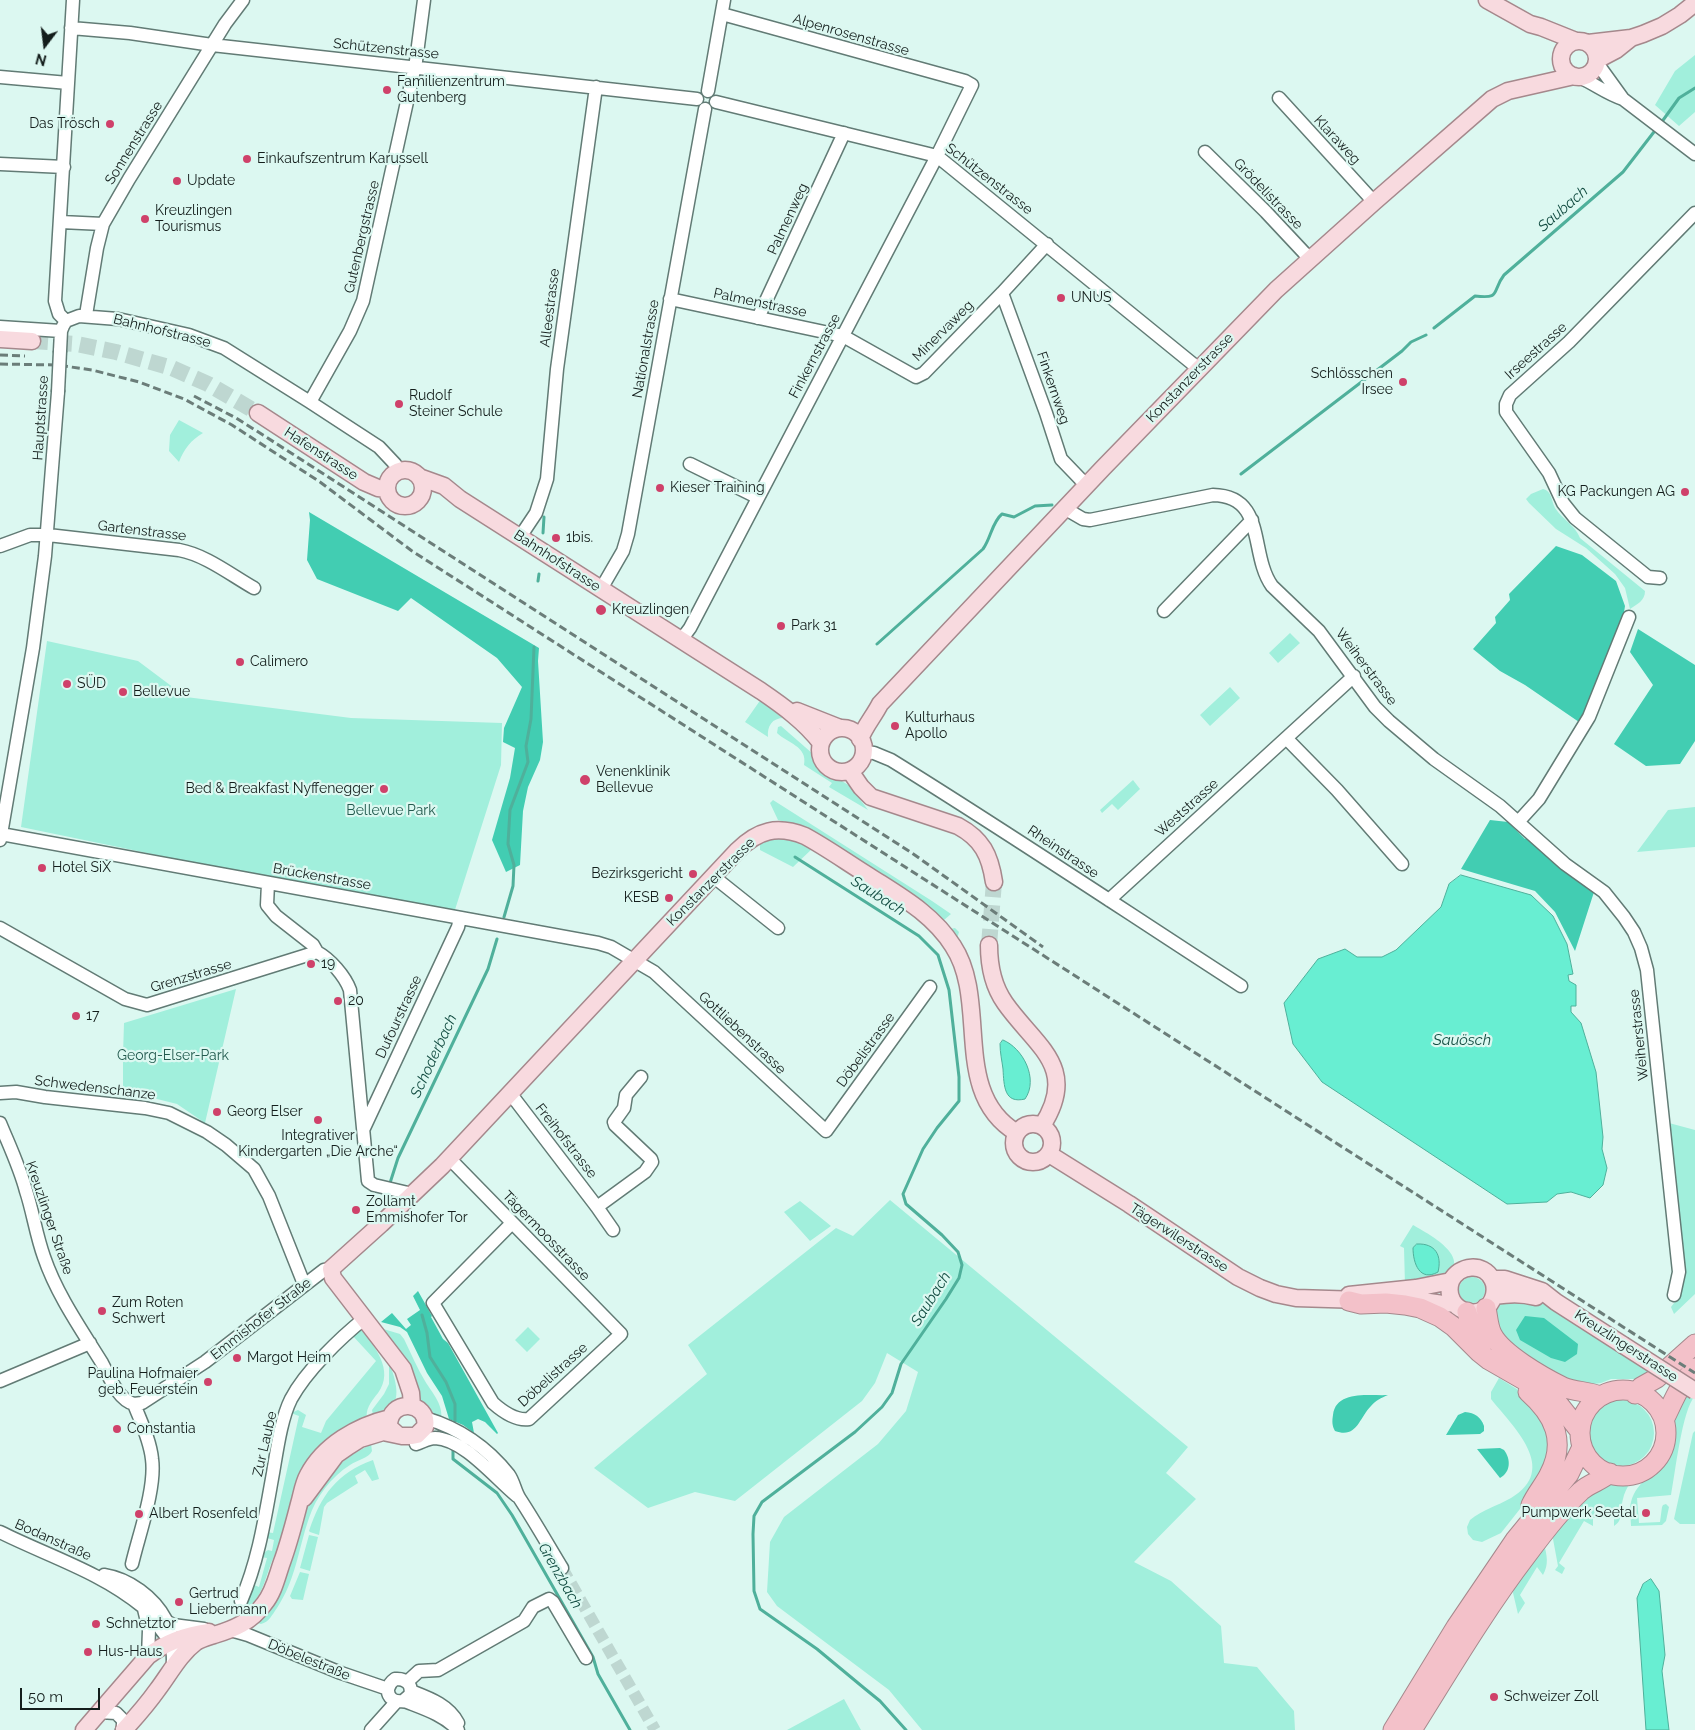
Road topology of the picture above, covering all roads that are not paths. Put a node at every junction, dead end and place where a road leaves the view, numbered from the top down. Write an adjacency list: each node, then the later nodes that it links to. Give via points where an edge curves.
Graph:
1 (73, 0): 9 (street, Hauptstrasse)
2 (242, 0): 12 (street, Sonnenstrasse)
3 (424, 0): 15 (street, Gutenbergstrasse)
4 (724, 0): 7 (street)
5 (1487, 0): 8 (main road)
6 (1695, 3): 10 (main road, via 1662,26)
7 (722, 14): 19 (street, Alpenrosenstrasse); 24 (street, via 708,91 713,94)
8 (1530, 24): 11 (main road); 13 (main road)
9 (71, 28): 12 (street, Schützenstrasse); 18 (street, Hauptstrasse)
10 (1631, 38): 11 (main road); 14 (main road)
11 (1582, 42): 13 (main road, via 1568,44); 14 (main road, via 1595,50)
12 (212, 45): 15 (street, Schützenstrasse); 34 (street, Sonnenstrasse)
13 (1562, 57): 16 (main road, via 1565,70); 20 (main road, Konstanzerstrasse, via 1551,70 1535,78)
14 (1597, 61): 16 (main road, via 1591,73); 23 (street)
15 (415, 68): 21 (street, Schützenstrasse); 47 (street, Gutenbergstrasse, via 363,301)
16 (1576, 76): 20 (main road, Konstanzerstrasse); 23 (street)
17 (0, 77): 18 (street)
18 (68, 83): 30 (street, Hauptstrasse)
19 (972, 85): 28 (street, Finkernstrasse)
20 (1528, 86): 31 (main road, Konstanzerstrasse, via 1508,90 1492,99)
21 (596, 87): 24 (street, Schützenstrasse); 59 (street, Alleestrasse, via 557,369 547,479 539,506)
22 (1279, 98): 31 (street, Klaraweg)
23 (1623, 100): 27 (street)
24 (706, 103): 25 (street, Schützenstrasse); 38 (street, Nationalstrasse)
25 (844, 133): 28 (street, Schützenstrasse); 40 (street, Palmenweg)
26 (1205, 152): 36 (street, Grödelistrasse)
27 (1695, 154)
28 (937, 156): 35 (street, Schützenstrasse); 43 (street, Finkernstrasse)
29 (0, 164): 30 (street)
30 (64, 167): 33 (street, Hauptstrasse)
31 (1374, 202): 36 (main road, Konstanzerstrasse)
32 (1695, 213): 62 (street, Irseestrasse, via 1569,342 1510,395 1506,404 1506,412 1550,473 1562,503 1575,518 1648,576)
33 (61, 222): 34 (street); 41 (street, Hauptstrasse, via 56,301)
34 (103, 224): 39 (street, Sonnenstrasse)
35 (1047, 244): 37 (street, Minervaweg); 46 (street, Schützenstrasse)
36 (1310, 259): 46 (main road, Konstanzerstrasse)
37 (1002, 293): 43 (street, Minervaweg, via 924,373 916,376); 52 (street, Finkernweg, via 1061,459)
38 (670, 299): 40 (street, Palmenstrasse); 64 (street, Nationalstrasse, via 628,534 623,551)
39 (86, 315): 41 (street, Bahnhofstrasse); 47 (street, Bahnhofstrasse, via 153,326 224,348)
40 (758, 318): 43 (street, Palmenstrasse)
41 (64, 326): 42 (street); 60 (street, Hauptstrasse, bridge)
42 (0, 327)
43 (843, 336): 54 (street, Finkernstrasse)
44 (0, 339): 45 (main road)
45 (32, 341)
46 (1199, 369): 52 (main road, Konstanzerstrasse)
47 (310, 402): 50 (street, Bahnhofstrasse, via 379,447)
48 (258, 413): 53 (main road, Hafenstrasse, via 364,482)
49 (690, 464): 54 (street)
50 (399, 471): 51 (main road, via 410,471); 53 (main road, via 390,478)
51 (419, 477): 55 (main road, via 422,488); 56 (main road, Bahnhofstrasse, via 444,486)
52 (1086, 486): 57 (main road, Konstanzerstrasse)
53 (387, 488): 55 (main road, via 391,500 402,505)
54 (757, 497): 67 (street, Finkernstrasse)
55 (418, 499): 56 (main road, Bahnhofstrasse, via 442,496)
56 (460, 499): 59 (main road, Bahnhofstrasse)
57 (1064, 508): 58 (street, Weiherstrasse, via 1090,520 1220,495 1236,500); 70 (main road, Konstanzerstrasse)
58 (1252, 520): 65 (street); 68 (street, Weiherstrasse, via 1266,578 1319,631)
59 (523, 533): 64 (main road, Bahnhofstrasse)
60 (48, 536): 61 (street, Gartenstrasse, via 30,536); 63 (street, Gartenstrasse, via 190,552); 77 (street, Hauptstrasse)
61 (0, 546)
62 (1660, 578)
63 (254, 588)
64 (601, 589): 67 (main road, Bahnhofstrasse)
65 (1164, 611)
66 (1629, 617): 76 (street, via 1589,717 1539,799)
67 (681, 640): 69 (main road, Bahnhofstrasse)
68 (1354, 676): 72 (street, Weststrasse); 76 (street, Weiherstrasse, via 1389,721)
69 (781, 704): 71 (main road, Bahnhofstrasse); 73 (main road, Bahnhofstrasse)
70 (880, 704): 71 (main road, Konstanzerstrasse); 74 (main road, Konstanzerstrasse, via 864,729)
71 (843, 728): 73 (main road, via 826,734); 74 (main road, via 854,732)
72 (1286, 738): 78 (street); 82 (street, Weststrasse)
73 (821, 743): 75 (main road, via 820,754 826,766 837,772)
74 (862, 745): 75 (main road, via 860,763); 82 (street, Rheinstrasse, via 998,826)
75 (850, 771): 80 (main road, via 871,796 969,832 986,853)
76 (1519, 822): 111 (street, Weiherstrasse, via 1565,864 1604,892 1634,932 1641,948 1647,970 1679,1272)
77 (1, 837): 81 (street, Brückenstrasse)
78 (1402, 864)
79 (714, 878): 85 (street); 88 (main road, Konstanzerstrasse); 98 (main road, Konstanzerstrasse, via 750,839 772,830 788,830 820,844 934,921 954,946 965,972 977,1071 983,1094 995,1114)
80 (994, 882)
81 (268, 883): 83 (street, Brückenstrasse); 87 (street, via 267,905)
82 (1109, 900): 89 (street, Rheinstrasse)
83 (460, 918): 88 (street, Brückenstrasse, via 598,943); 96 (street, Dufourstrasse)
84 (0, 928): 87 (street, Grenzstrasse, via 125,999 147,1005)
85 (778, 928)
86 (989, 945): 95 (main road, via 992,977 999,992 1050,1058 1055,1074 1055,1100)
87 (317, 952): 96 (street, via 344,979 350,990)
88 (635, 960): 93 (main road, Konstanzerstrasse); 97 (street, Gottliebenstrasse, via 654,972)
89 (1241, 986)
90 (930, 987): 97 (street, Döbelistrasse)
91 (641, 1077): 103 (street, via 626,1095 624,1108 614,1122 652,1162 645,1172)
92 (0, 1093): 110 (street, Schwedenschanze, via 16,1092 145,1108 169,1113 207,1132 254,1169 269,1196)
93 (510, 1093): 101 (main road, Konstanzerstrasse); 103 (street, Freihofstrasse)
94 (0, 1123): 99 (street, Kreuzlinger Straße)
95 (1042, 1126): 98 (main road, via 1031,1124); 100 (main road, via 1052,1142)
96 (364, 1128): 102 (street, via 370,1184)
97 (826, 1131)
98 (1017, 1133): 100 (main road, via 1014,1146 1021,1158 1033,1162)
99 (5, 1153): 119 (street, Kreuzlinger Straße, via 26,1189 44,1257 67,1308)
100 (1049, 1154): 112 (main road, Tägerwilerstrasse, via 1238,1277 1276,1294)
101 (450, 1158): 102 (main road, Konstanzerstrasse); 104 (street, Tägermoosstrasse)
102 (411, 1195): 105 (main road, Konstanzerstrasse)
103 (597, 1207): 106 (street, Freihofstrasse)
104 (512, 1223): 118 (street, Tägermoosstrasse); 118 (street, Döbelistrasse, via 433,1303 493,1402 518,1418 530,1420)
105 (381, 1224): 107 (main road, Emmishofer Straße)
106 (613, 1230)
107 (331, 1269): 110 (street, Emmishofer Straße, via 324,1270); 117 (main road, via 333,1278)
108 (1492, 1279): 109 (main road, via 1481,1269 1470,1267 1460,1271); 114 (main road, via 1495,1290); 115 (main road, Kreuzlingerstrasse, via 1527,1285)
109 (1451, 1281): 112 (main road, via 1416,1288); 116 (main road, via 1449,1291)
110 (304, 1284): 128 (street, Emmishofer Straße, via 205,1362 142,1403)
111 (1674, 1295)
112 (1318, 1298): 113 (main road)
113 (1349, 1301): 116 (main road, via 1414,1299); 121 (highway, via 1405,1305 1428,1311 1447,1322 1478,1352)
114 (1490, 1302): 115 (main road, Kreuzlingerstrasse, via 1521,1293); 116 (main road, via 1478,1312); 127 (highway, via 1490,1328 1507,1352 1563,1387)
115 (1556, 1302): 125 (main road, Kreuzlingerstrasse, bridge)
116 (1460, 1307): 121 (highway, via 1476,1338)
117 (365, 1318): 129 (main road, via 405,1374 411,1393); 143 (street, Zur Laube, via 344,1335 290,1401 280,1434 261,1542)
118 (621, 1334)
119 (90, 1343): 124 (street); 128 (street, Kreuzlinger Straße, via 125,1401)
120 (1695, 1344): 126 (highway)
121 (1500, 1364): 123 (highway)
122 (1695, 1368): 131 (highway, via 1676,1392)
123 (1517, 1377): 133 (highway, via 1557,1402); 138 (highway, via 1548,1413 1558,1440 1555,1462 1534,1498)
124 (0, 1381)
125 (1695, 1391)
126 (1635, 1394): 127 (highway, via 1618,1391); 131 (highway, via 1651,1402)
127 (1600, 1396): 133 (highway, via 1581,1420)
128 (134, 1404): 140 (street, Kreuzlinger Straße, via 149,1443 153,1471)
129 (401, 1411): 130 (main road, via 419,1410); 134 (main road, via 389,1427); 137 (main road, via 335,1443 308,1475)
130 (425, 1418): 132 (main road, via 425,1427); 136 (street, via 459,1431 488,1452 510,1477)
131 (1664, 1420): 135 (highway, via 1666,1442 1652,1466 1639,1474 1624,1476)
132 (417, 1439): 134 (main road, via 407,1436); 136 (street, via 435,1438 459,1446)
133 (1580, 1439): 135 (highway, via 1594,1464); 138 (highway, via 1569,1474)
134 (398, 1440): 137 (main road, via 383,1432 360,1439 336,1455)
135 (1610, 1473): 160 (highway, via 1582,1490 1546,1530 1486,1612)
136 (519, 1497): 141 (street)
137 (299, 1504): 146 (main road, via 270,1596 249,1620)
138 (1526, 1526): 159 (highway, via 1456,1627)
139 (0, 1532): 142 (street, Bodanstraße)
140 (132, 1564)
141 (562, 1568)
142 (94, 1574): 144 (street, Bodanstraße); 145 (street, Bodanstraße, via 125,1581 144,1594)
143 (240, 1601)
144 (143, 1607): 148 (street, Bodanstraße); 149 (street, via 149,1630)
145 (166, 1621): 146 (street, Döbelestraße, via 192,1628); 148 (street, Bodanstraße)
146 (231, 1630): 147 (main road); 148 (main road, Döbelestraße, via 186,1636); 152 (street, Döbelestraße)
147 (198, 1641): 148 (street); 151 (main road)
148 (172, 1642): 149 (main road, Döbelestraße); 151 (street, Bodanstraße)
149 (148, 1656): 154 (main road, Döbelestraße)
150 (586, 1658): 153 (street, via 549,1599 533,1608 524,1621 438,1670 419,1671)
151 (172, 1667): 156 (main road)
152 (388, 1689): 153 (street, via 390,1697); 153 (street, via 395,1679 403,1680)
153 (404, 1694): 157 (street); 158 (street)
154 (99, 1712): 155 (main road, Döbelestraße); 156 (street, via 116,1713 123,1720)
155 (84, 1730)
156 (123, 1730)
157 (371, 1730)
158 (460, 1730)
159 (1393, 1730)
160 (1412, 1730)

